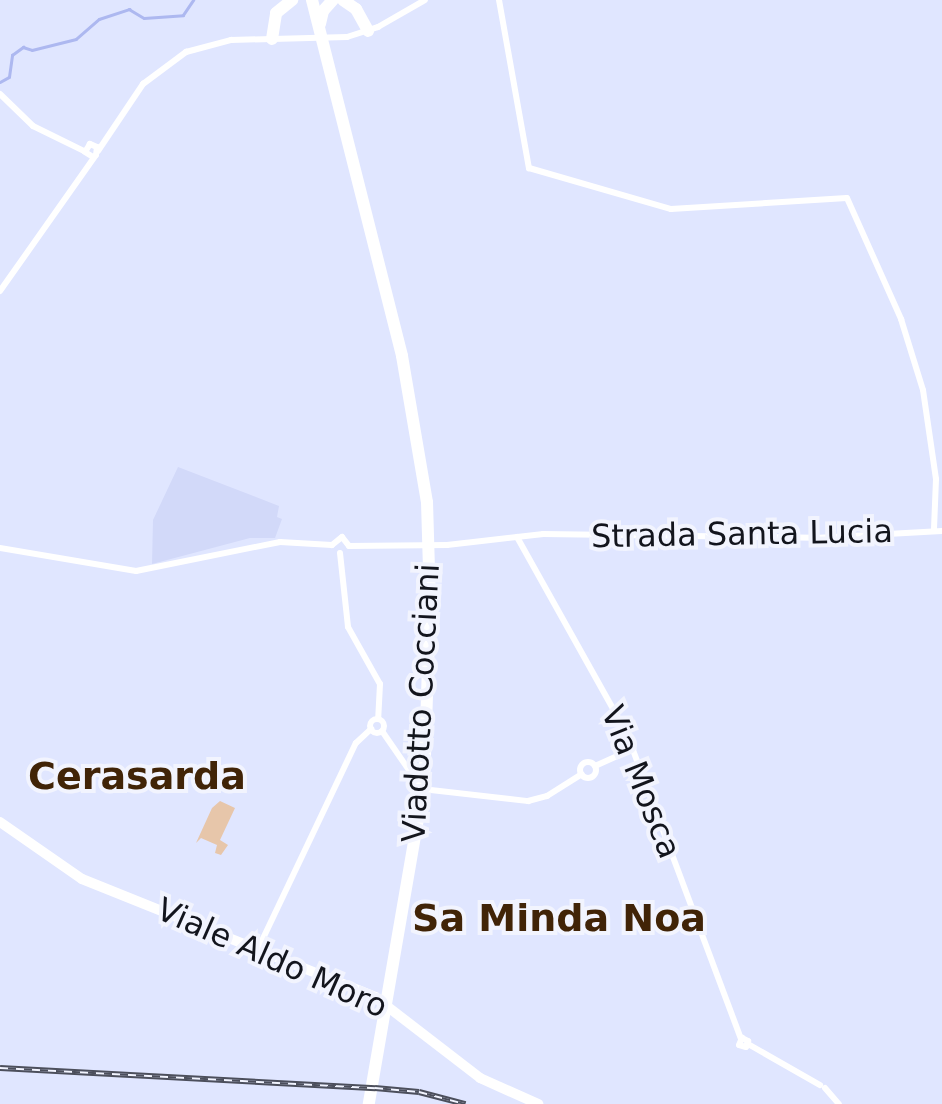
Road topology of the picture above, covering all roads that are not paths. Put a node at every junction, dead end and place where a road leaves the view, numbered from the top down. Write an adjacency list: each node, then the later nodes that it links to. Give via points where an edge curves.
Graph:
1 (312, 0): 8 (highway, Viadotto Cocciani)
2 (325, 0): 3 (highway)
3 (337, 0): 7 (highway); 8 (highway, via 323,11)
4 (425, 0): 7 (street)
5 (499, 0): 13 (street, via 529,168 670,209 846,198 902,319 923,390)
6 (289, 2): 8 (highway, via 306,11); 9 (highway, via 274,17)
7 (373, 29): 8 (street)
8 (318, 36): 9 (street); 24 (highway, Viadotto Cocciani, via 402,356 428,538 424,784)
9 (272, 39): 11 (street, via 231,40 172,58)
10 (0, 94): 11 (street, via 33,126)
11 (90, 152): 12 (street)
12 (0, 290)
13 (938, 530): 14 (street, Strada Santa Lucia, via 815,538)
14 (518, 536): 16 (street, Strada Santa Lucia); 20 (street, Via Mosca)
15 (332, 545): 16 (street, Strada Santa Lucia, via 342,537); 17 (street, via 280,542 136,571); 18 (street)
16 (348, 546): 18 (street)
17 (0, 548)
18 (340, 553): 19 (street, via 348,627 380,684 378,719 384,724)
19 (376, 731): 20 (street, via 417,786 528,801 582,774 584,763 596,766); 22 (street, via 356,743)
20 (633, 749): 23 (street, Via Mosca, via 745,1042)
21 (0, 822): 22 (main road, Viale Aldo Moro, via 82,879)
22 (258, 950): 25 (main road, Viale Aldo Moro, via 375,997 480,1078)
23 (820, 1085)
24 (369, 1104)
25 (538, 1104)

